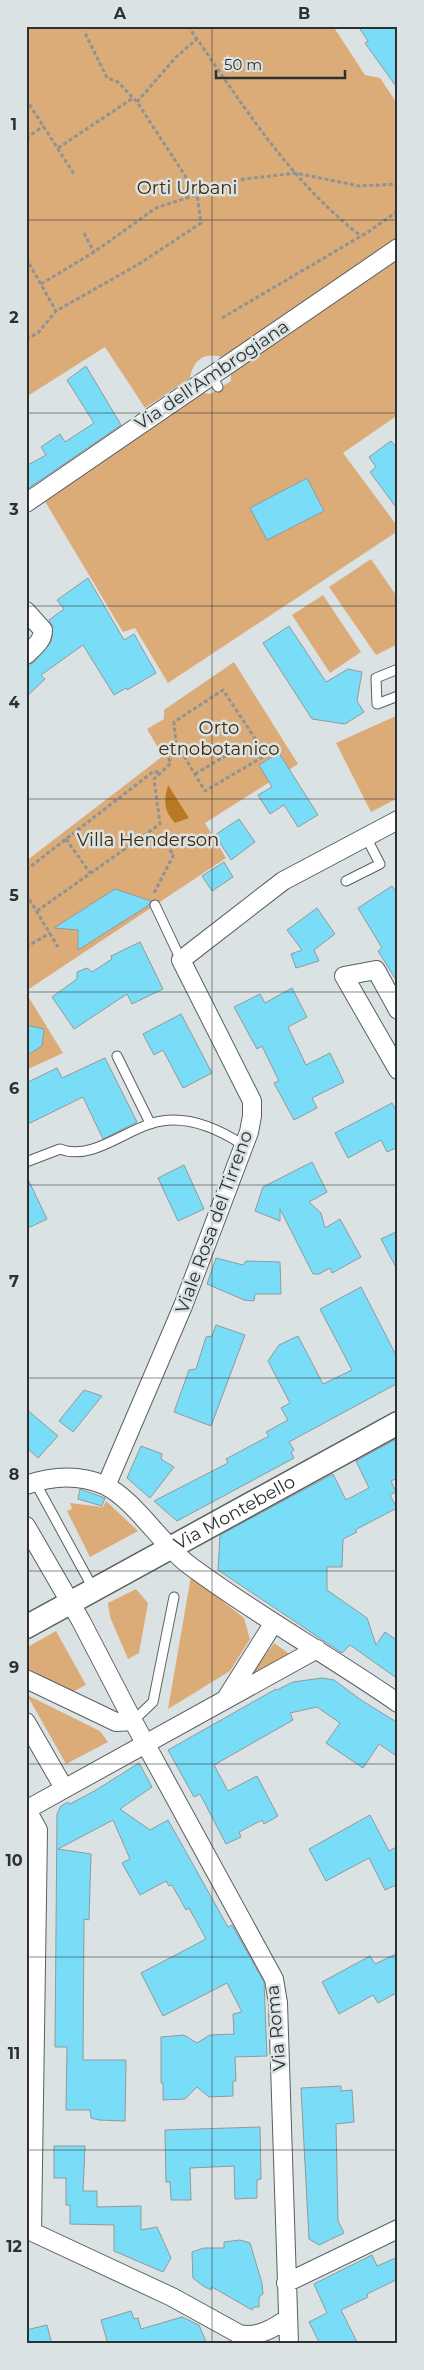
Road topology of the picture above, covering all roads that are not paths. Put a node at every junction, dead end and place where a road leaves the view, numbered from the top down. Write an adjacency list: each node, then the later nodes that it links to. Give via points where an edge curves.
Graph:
1 (398, 248): 2 (street, Via dell'Ambrogiana, via 215,381 198,382)
2 (26, 503)
3 (26, 611): 4 (street, via 43,630 43,636)
4 (26, 655)
5 (398, 669): 6 (lane, via 376,678 377,704)
6 (398, 696)
7 (398, 820): 8 (street)
8 (366, 837): 9 (lane, via 380,864); 11 (street, via 282,882)
9 (346, 882)
10 (155, 905): 11 (lane)
11 (181, 960): 16 (street, Viale Rosa del Tirreno, via 252,1101 252,1116)
12 (398, 1010): 14 (street, via 376,970 344,976)
13 (117, 1056): 15 (lane)
14 (397, 1066)
15 (150, 1123): 16 (lane, via 200,1123); 17 (lane, via 104,1146 69,1152 60,1149)
16 (244, 1145): 20 (street, Viale Rosa del Tirreno, via 183,1306)
17 (26, 1162)
18 (398, 1424): 22 (street, Via Montebello)
19 (31, 1484): 20 (street, via 63,1476); 23 (lane)
20 (104, 1485): 22 (street, via 125,1501)
21 (26, 1526): 25 (street, Via Roma)
22 (171, 1548): 23 (street, Via Montebello); 26 (street, via 188,1564)
23 (94, 1590): 25 (street, Via Montebello)
24 (174, 1597): 32 (lane, via 153,1702)
25 (71, 1603): 27 (street, Via Montebello); 32 (street, Via Roma)
26 (273, 1624): 28 (street); 30 (street)
27 (26, 1627)
28 (317, 1649): 30 (street); 31 (street)
29 (26, 1679): 32 (street, via 116,1722)
30 (226, 1698): 34 (street)
31 (398, 1703)
32 (133, 1721): 34 (street, Via Roma)
33 (26, 1722): 35 (street)
34 (145, 1744): 35 (street); 40 (street, Via Roma, via 275,1984)
35 (61, 1789): 36 (street)
36 (26, 1810): 37 (street, via 38,1830)
37 (30, 2082): 39 (street)
38 (398, 2229): 40 (street)
39 (29, 2230): 42 (street, via 172,2297)
40 (286, 2283): 41 (street, Via Roma)
41 (288, 2318): 42 (street, via 277,2326 249,2336); 44 (street, Via Roma)
42 (221, 2324): 43 (street)
43 (224, 2344)
44 (289, 2344)

